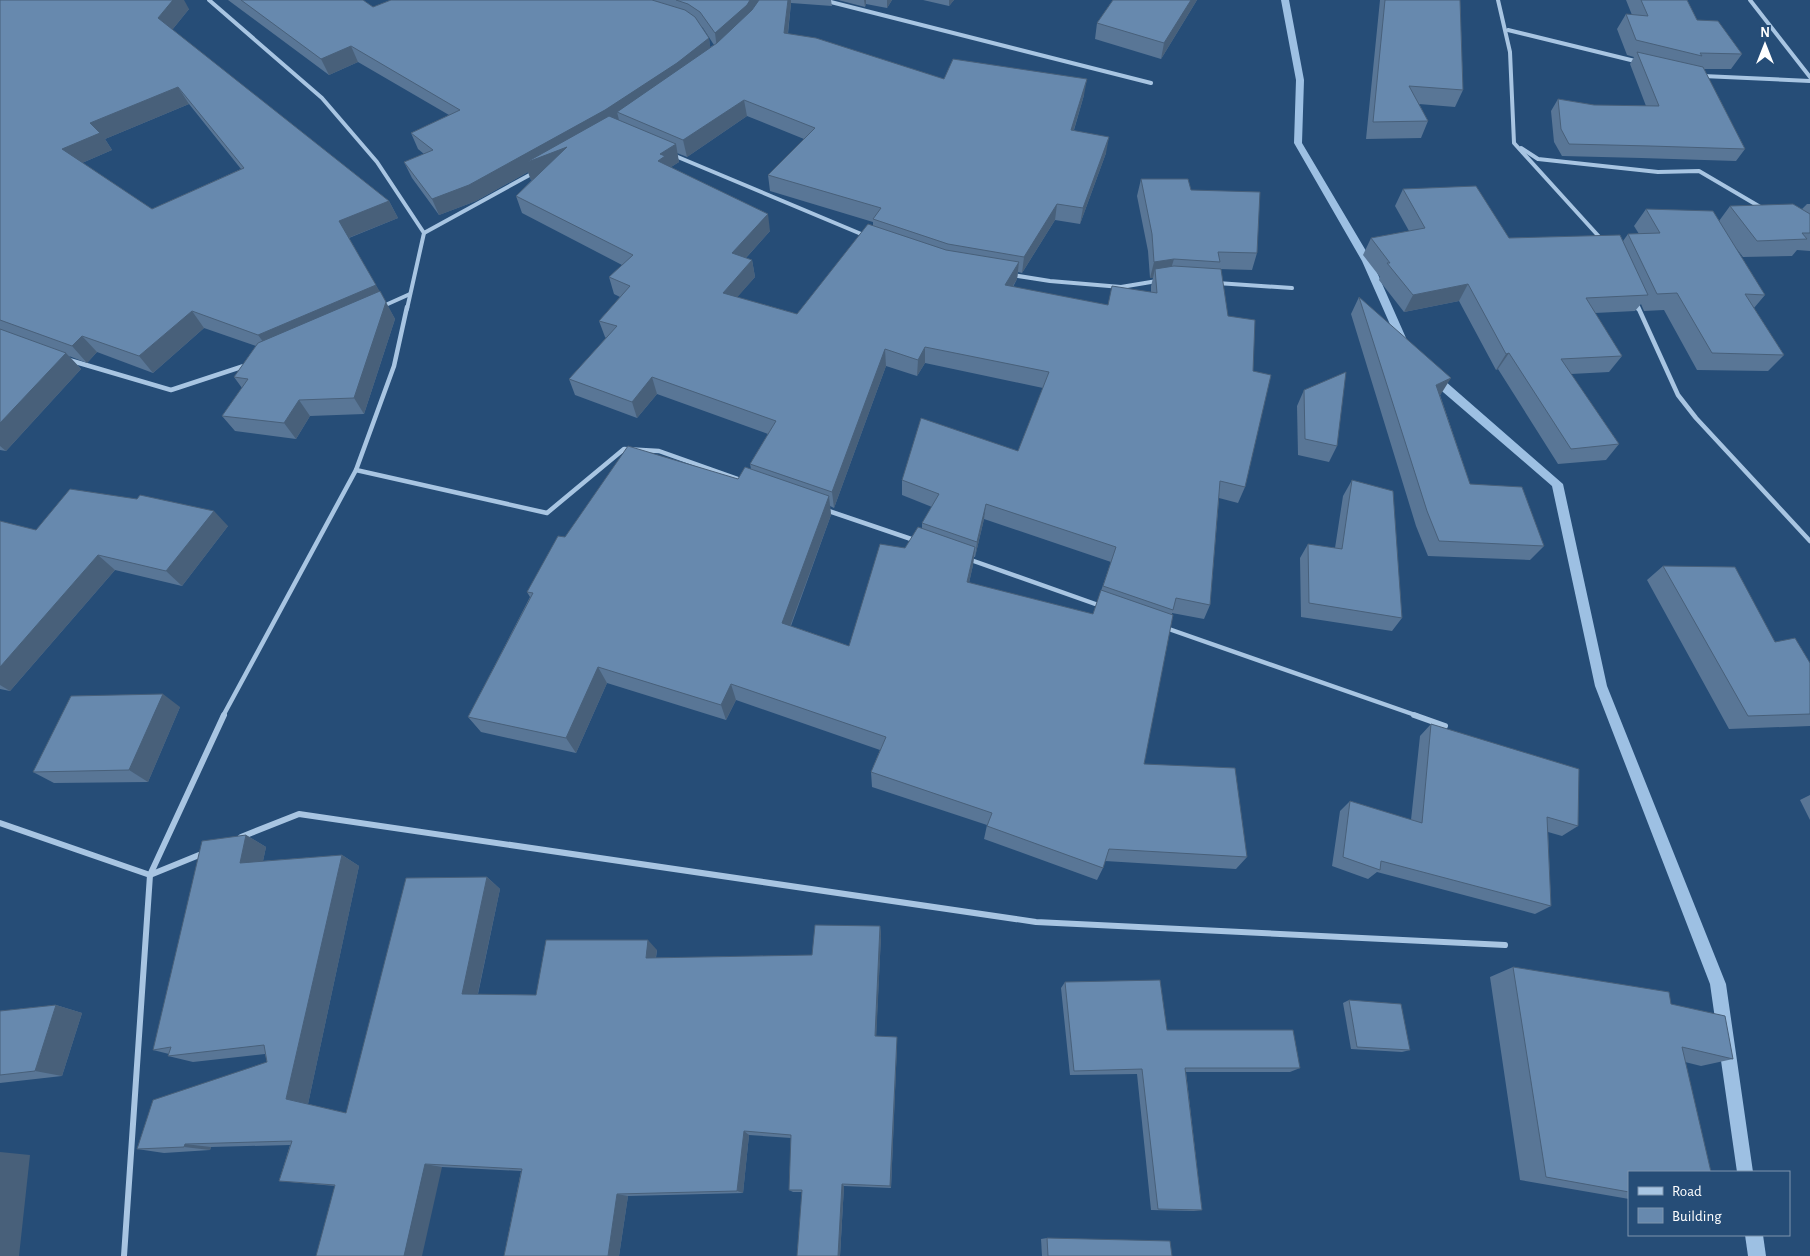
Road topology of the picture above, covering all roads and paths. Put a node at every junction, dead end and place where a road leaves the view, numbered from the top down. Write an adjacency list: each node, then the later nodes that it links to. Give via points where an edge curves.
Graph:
1 (218, 0): 5 (street)
2 (823, 0): 10 (street)
3 (1498, 0): 6 (street)
4 (1750, 0): 9 (street)
5 (211, 1): 15 (street, via 322,98 377,162)
6 (1508, 30): 7 (street); 11 (street)
7 (1646, 64)
8 (1702, 76): 9 (street)
9 (1810, 79)
10 (1151, 83)
11 (1514, 144): 14 (street, via 1538,159 1658,172 1699,172); 17 (street)
12 (667, 152): 16 (street)
13 (539, 169): 15 (street)
14 (1767, 211)
15 (424, 233): 22 (street)
16 (874, 239)
17 (1606, 244)
18 (1003, 273): 19 (street, via 1121,287)
19 (1160, 280)
20 (1207, 282): 21 (street)
21 (1292, 288)
22 (410, 294): 24 (street); 27 (street, via 394,366)
23 (1632, 297): 30 (street, via 1678,395)
24 (375, 310)
25 (65, 359): 26 (street, via 172,390)
26 (250, 364)
27 (356, 470): 28 (street, via 548,513 624,449 659,451); 39 (street, via 220,722)
28 (743, 481)
29 (818, 507): 31 (street)
30 (1810, 541)
31 (921, 543)
32 (958, 556): 33 (street)
33 (1108, 608)
34 (1155, 624): 35 (street)
35 (1445, 726)
36 (0, 823): 39 (street)
37 (237, 839): 40 (street, via 299,814 1036,922)
38 (211, 850): 39 (street)
39 (150, 876): 41 (street)
40 (1504, 945)
41 (124, 1256)

